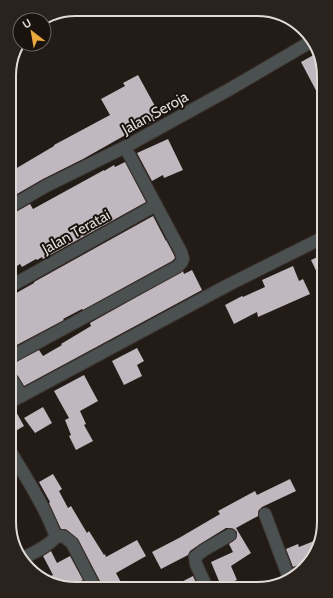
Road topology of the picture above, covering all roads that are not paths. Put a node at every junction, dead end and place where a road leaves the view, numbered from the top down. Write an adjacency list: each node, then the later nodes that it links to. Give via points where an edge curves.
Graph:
1 (307, 44): 2 (street, Jalan Seroja)
2 (125, 147): 3 (street, Jalan Seroja); 4 (street)
3 (16, 204)
4 (156, 205): 6 (street, Jalan Teratai); 7 (street, via 181,252 181,263)
5 (317, 240): 8 (street, via 230,284)
6 (16, 283)
7 (16, 354)
8 (17, 399)
9 (16, 461): 12 (street, via 51,522)
10 (265, 514): 14 (street)
11 (230, 536): 16 (street, via 195,557)
12 (56, 537): 13 (street); 15 (street, via 63,536 72,543)
13 (27, 556)
14 (287, 574)
15 (92, 582)
16 (204, 582)

